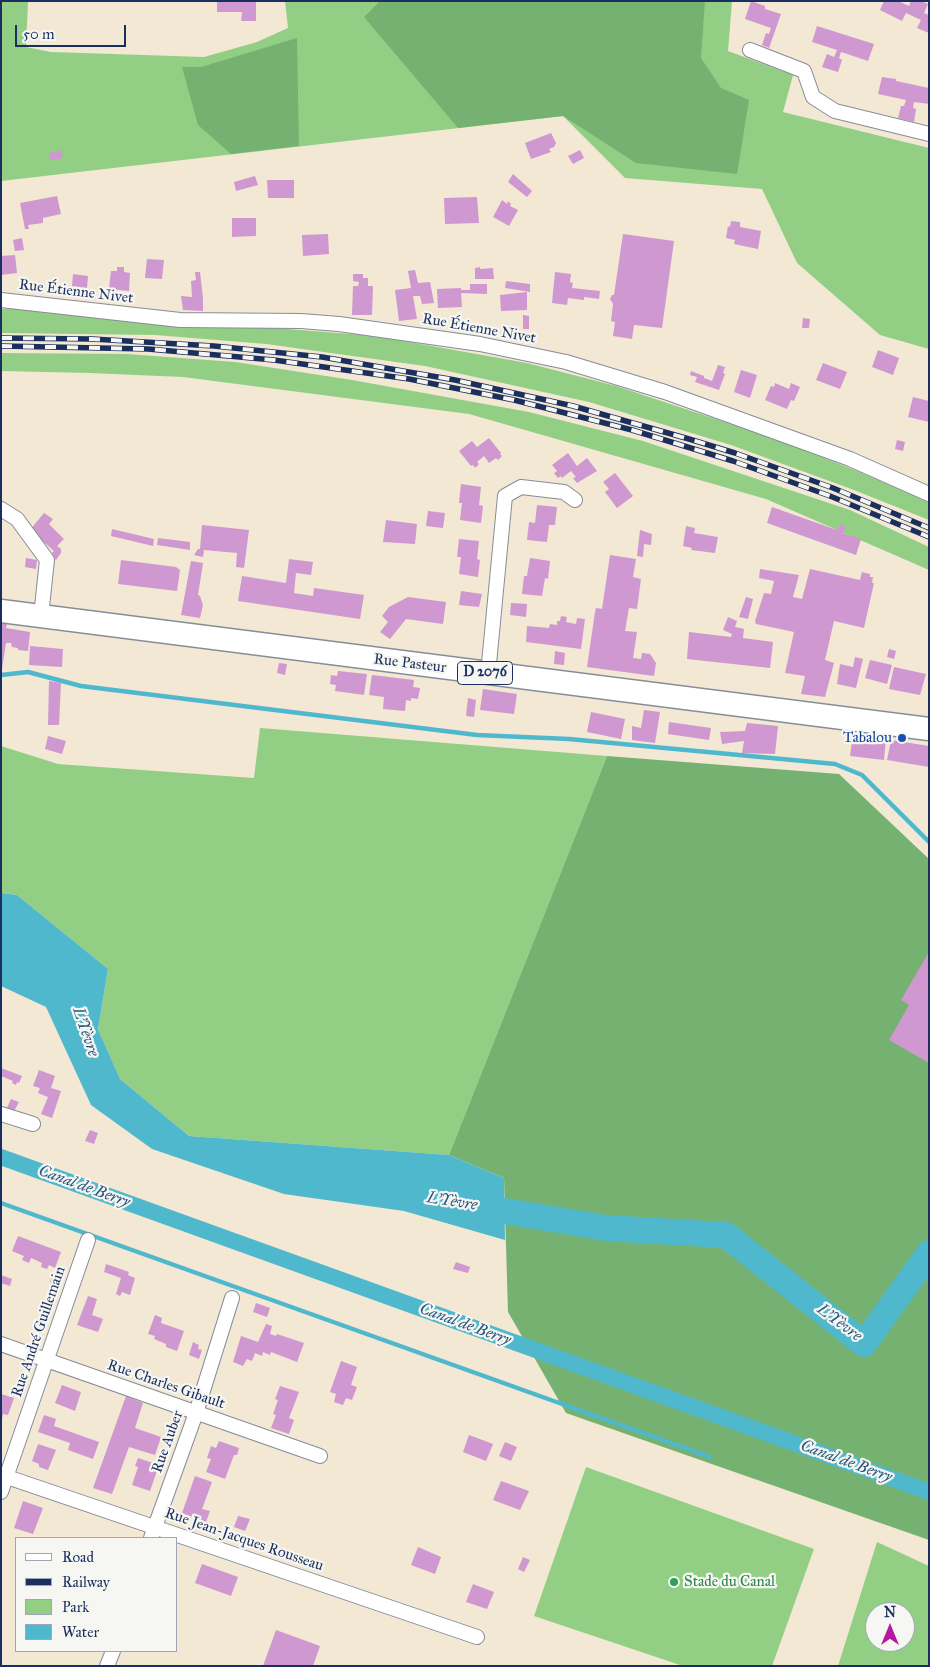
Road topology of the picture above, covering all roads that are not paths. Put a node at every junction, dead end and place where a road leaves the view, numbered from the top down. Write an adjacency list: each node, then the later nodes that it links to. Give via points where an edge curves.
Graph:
1 (750, 50): 2 (street, via 804,71 813,97 835,111)
2 (929, 134)
3 (1, 300): 4 (street, Rue Étienne Nivet, via 180,320 301,320 480,344 566,362 666,392 850,459)
4 (929, 494)
5 (575, 500): 9 (street, via 564,492 521,487 505,496)
6 (1, 509): 8 (street, via 17,519 47,560)
7 (1, 611): 8 (main road, D 2076)
8 (41, 616): 9 (main road, Rue Pasteur / D 2076)
9 (488, 674): 10 (main road, Rue Pasteur / D 2076)
10 (929, 730)
11 (1, 1114): 12 (street)
12 (33, 1124)
13 (88, 1240): 16 (street, Rue André Guillemain)
14 (232, 1298): 17 (street, Rue Auber)
15 (1, 1344): 16 (street, Rue Charles Gibault)
16 (47, 1360): 17 (street, Rue Charles Gibault); 19 (street, Rue André Guillemain)
17 (196, 1413): 18 (street, Rue Charles Gibault); 21 (street, Rue Auber)
18 (320, 1456)
19 (4, 1476): 20 (street, Rue André Guillemain); 21 (street, Rue Jean-Jacques Rousseau)
20 (1, 1492)
21 (153, 1532): 22 (street, Rue Jean-Jacques Rousseau)
22 (168, 1537)
23 (178, 1540): 24 (street, Rue Jean-Jacques Rousseau)
24 (477, 1637)
25 (113, 1652): 26 (street)
26 (108, 1666)

